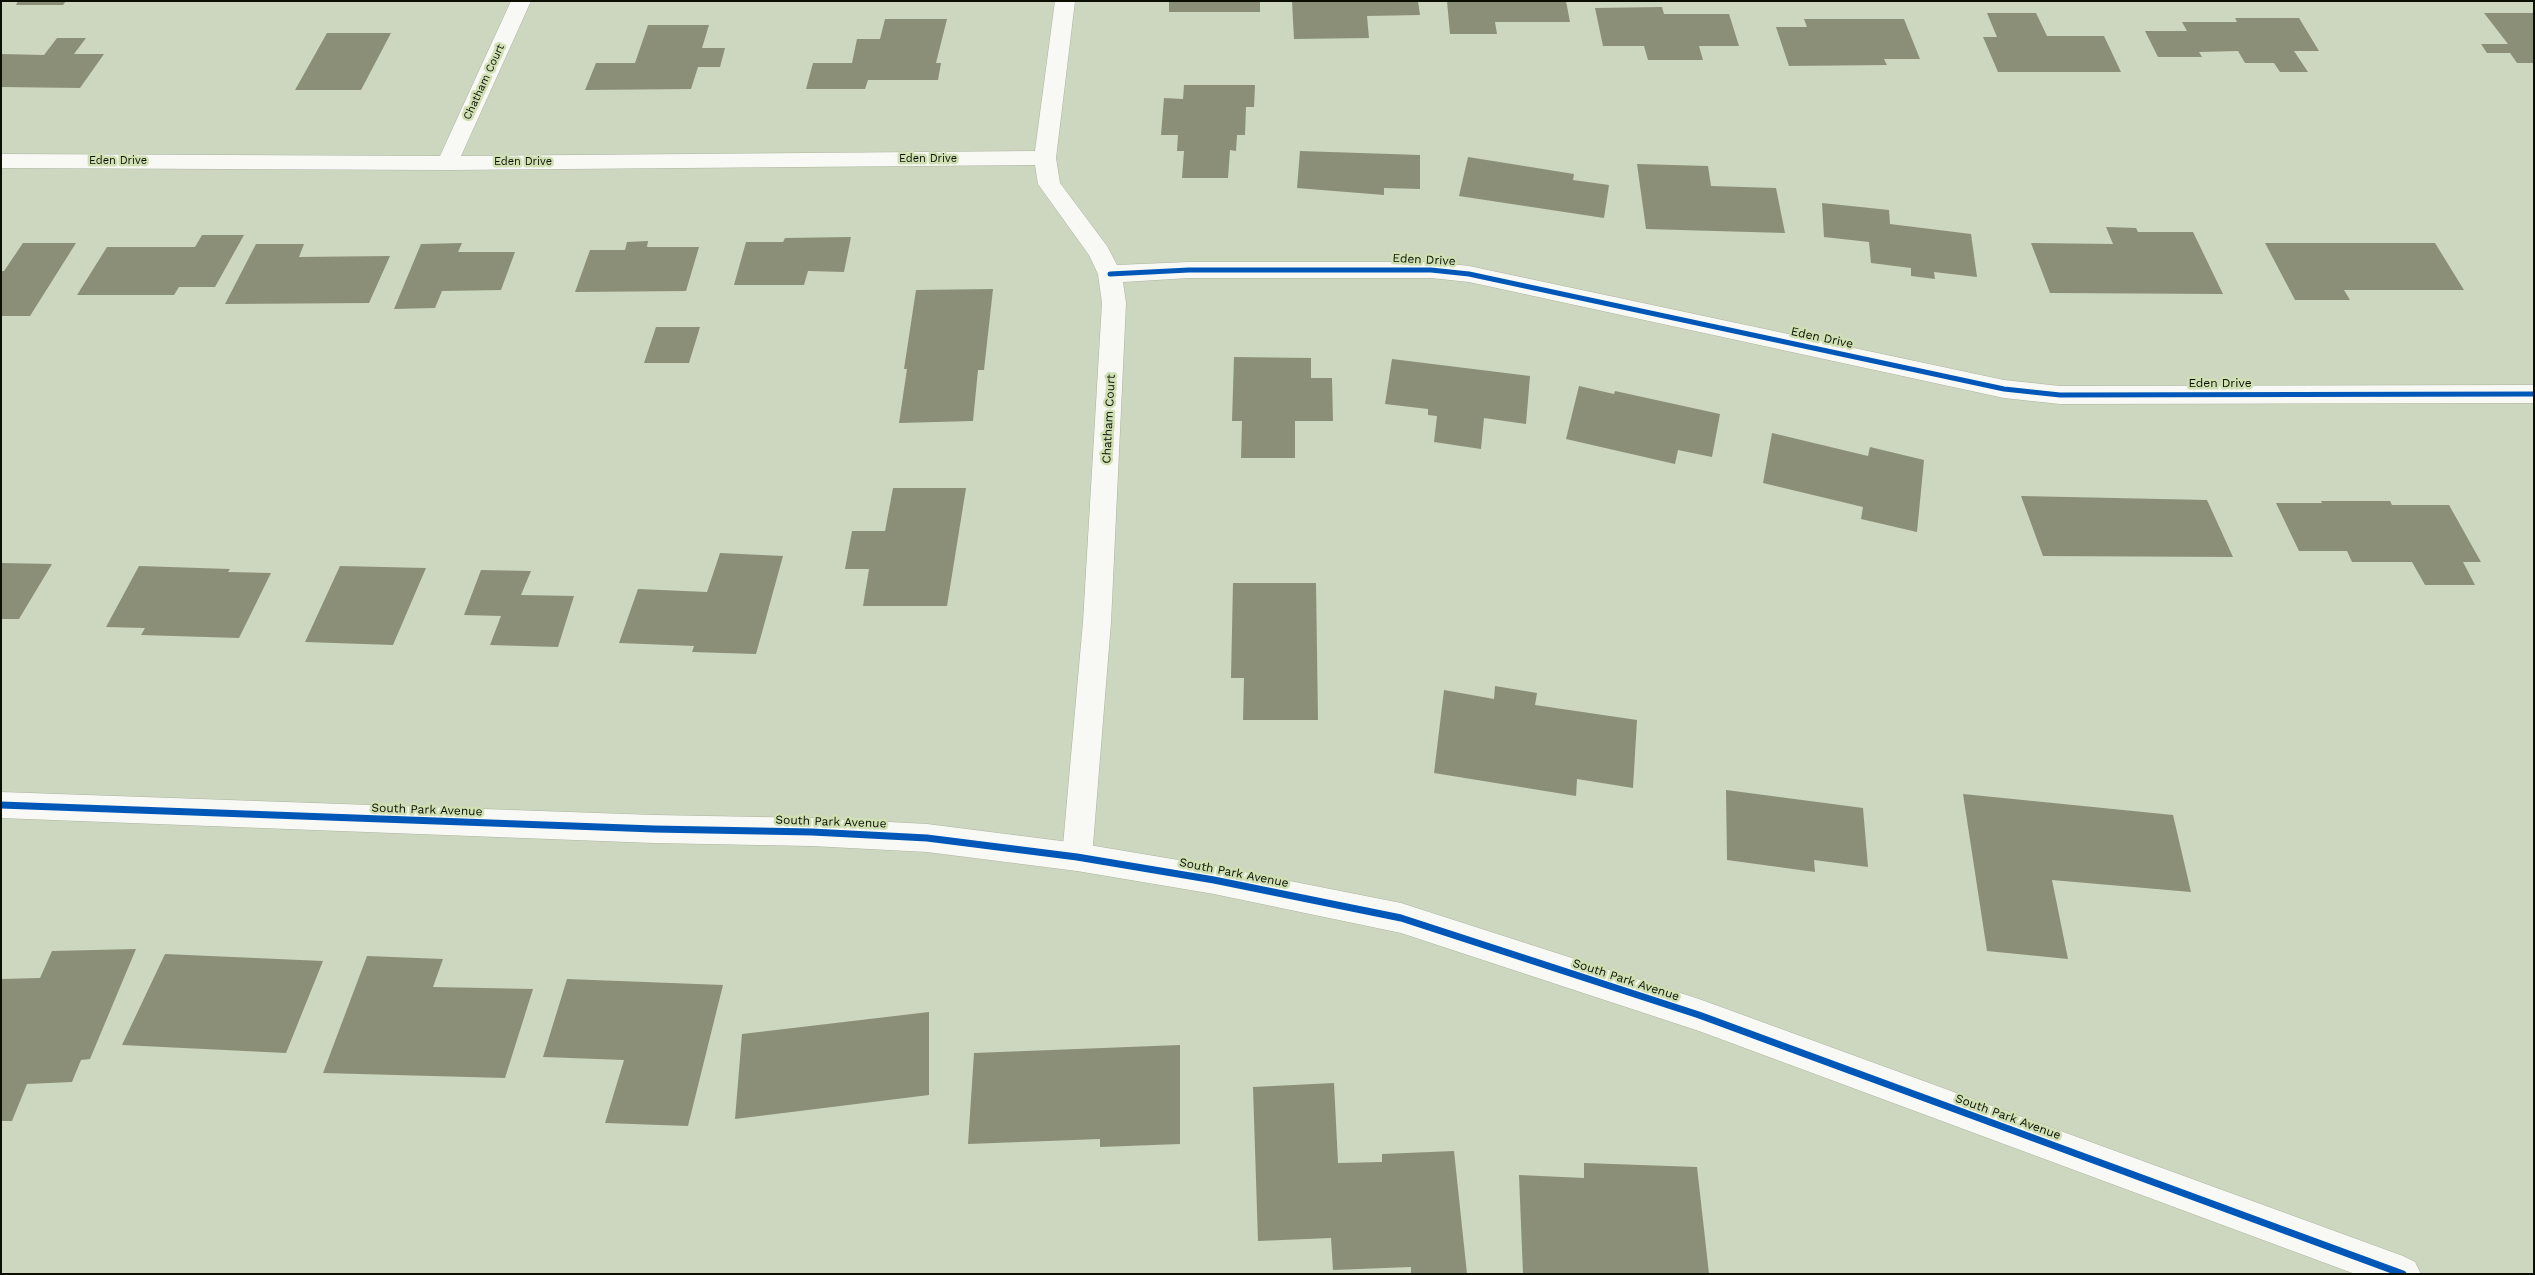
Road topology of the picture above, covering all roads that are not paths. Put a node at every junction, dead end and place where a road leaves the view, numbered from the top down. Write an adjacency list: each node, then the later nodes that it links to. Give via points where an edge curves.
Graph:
1 (521, 1): 5 (street, Chatham Court)
2 (1065, 1): 3 (street, Chatham Court)
3 (1045, 158): 5 (street, Eden Drive); 6 (street, Chatham Court, via 1049,184 1099,252)
4 (1, 161): 5 (street, Eden Drive)
5 (447, 163)
6 (1110, 274): 7 (street, Eden Drive, via 1189,270 1431,270 1469,274 2004,389 2060,394); 9 (street, Chatham Court, via 1114,303 1113,354 1097,622)
7 (2534, 394)
8 (1, 805): 9 (street, South Park Avenue, via 812,832 927,838)
9 (1076, 857): 10 (street, South Park Avenue, via 1214,880 1401,918 1698,1015)
10 (2403, 1274)

